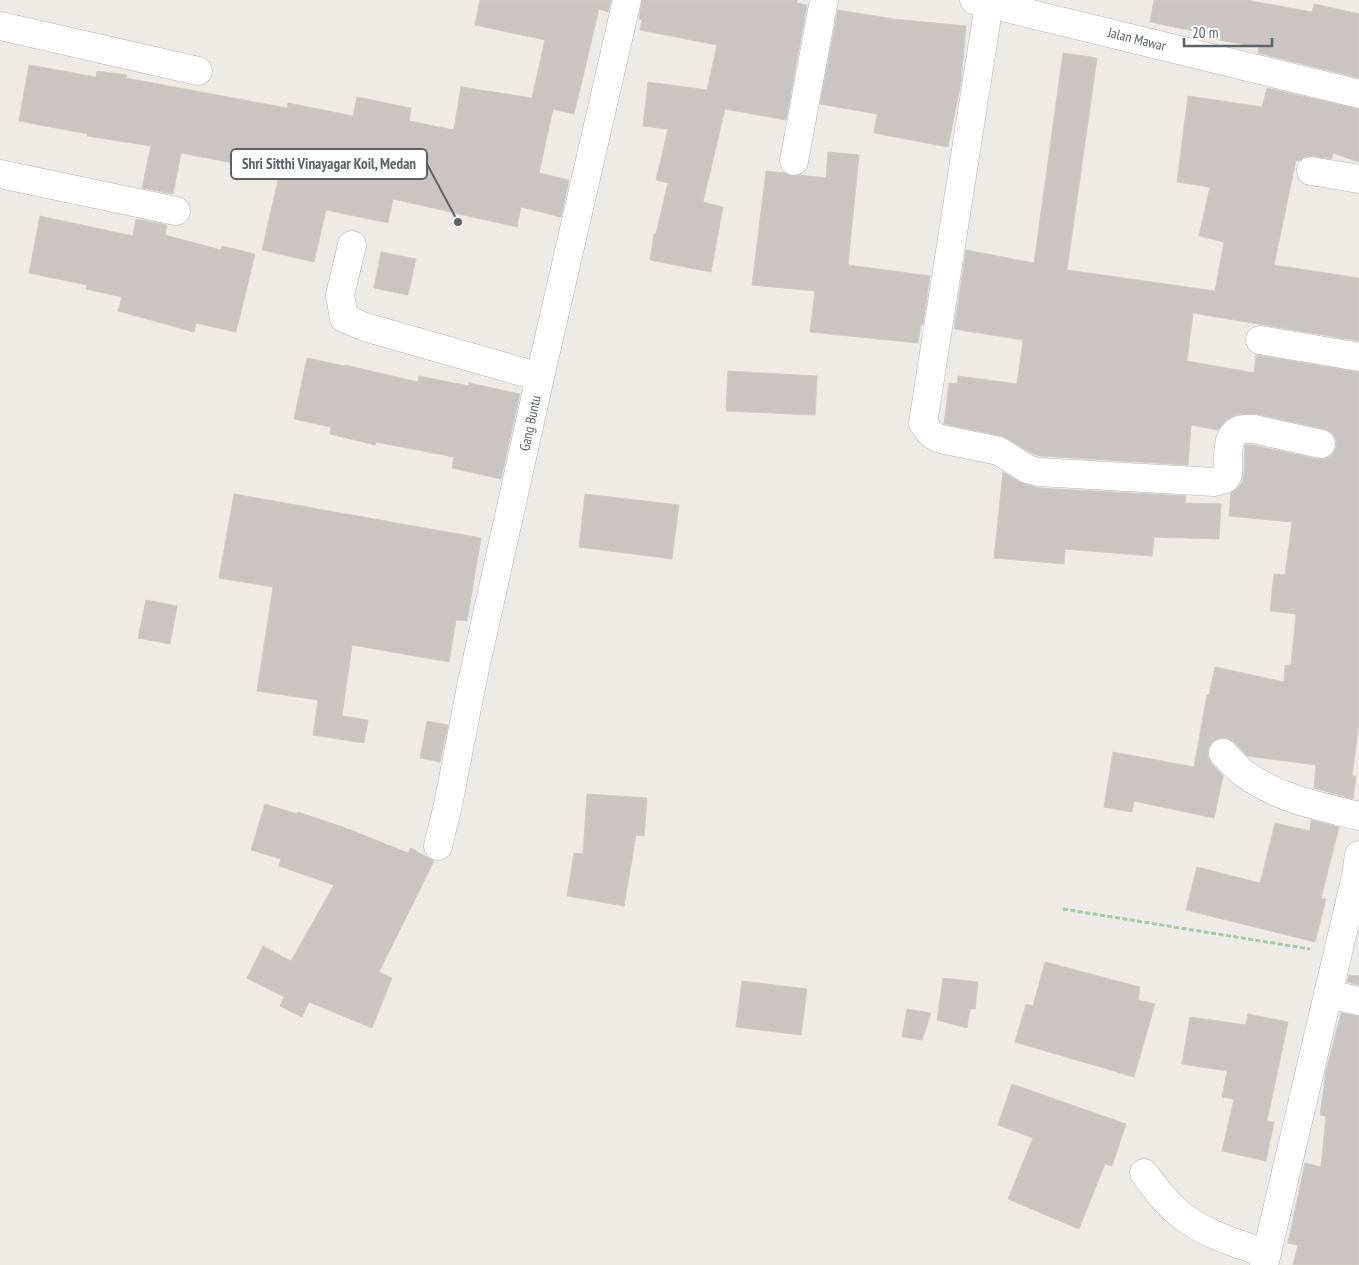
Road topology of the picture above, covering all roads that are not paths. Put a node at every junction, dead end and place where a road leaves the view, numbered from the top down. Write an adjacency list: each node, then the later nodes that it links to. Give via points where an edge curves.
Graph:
1 (626, 0): 16 (street, Gang Buntu)
2 (824, 0): 8 (street)
3 (982, 2): 4 (street, Jalan Mawar); 17 (street, via 923,423 927,430 941,439 999,451 1039,472 1214,482 1225,479 1228,474 1230,439 1236,431 1244,428)
4 (1072, 11): 7 (street, Jalan Mawar)
5 (0, 26): 6 (street)
6 (198, 71)
7 (1359, 94)
8 (794, 161)
9 (1311, 171): 11 (street)
10 (0, 174): 12 (street)
11 (1359, 179)
12 (176, 212)
13 (352, 245): 16 (street, via 340,295 344,318 365,327)
14 (1260, 340): 15 (street)
15 (1359, 357)
16 (540, 377): 20 (street, Gang Buntu)
17 (1321, 444)
18 (1222, 753): 19 (street, via 1261,784 1301,802)
19 (1359, 816)
20 (438, 846)
21 (1358, 869): 22 (street)
22 (1328, 994): 23 (street); 25 (street)
23 (1359, 1001)
24 (1144, 1173): 25 (street, via 1163,1199 1185,1218)
25 (1266, 1260)

